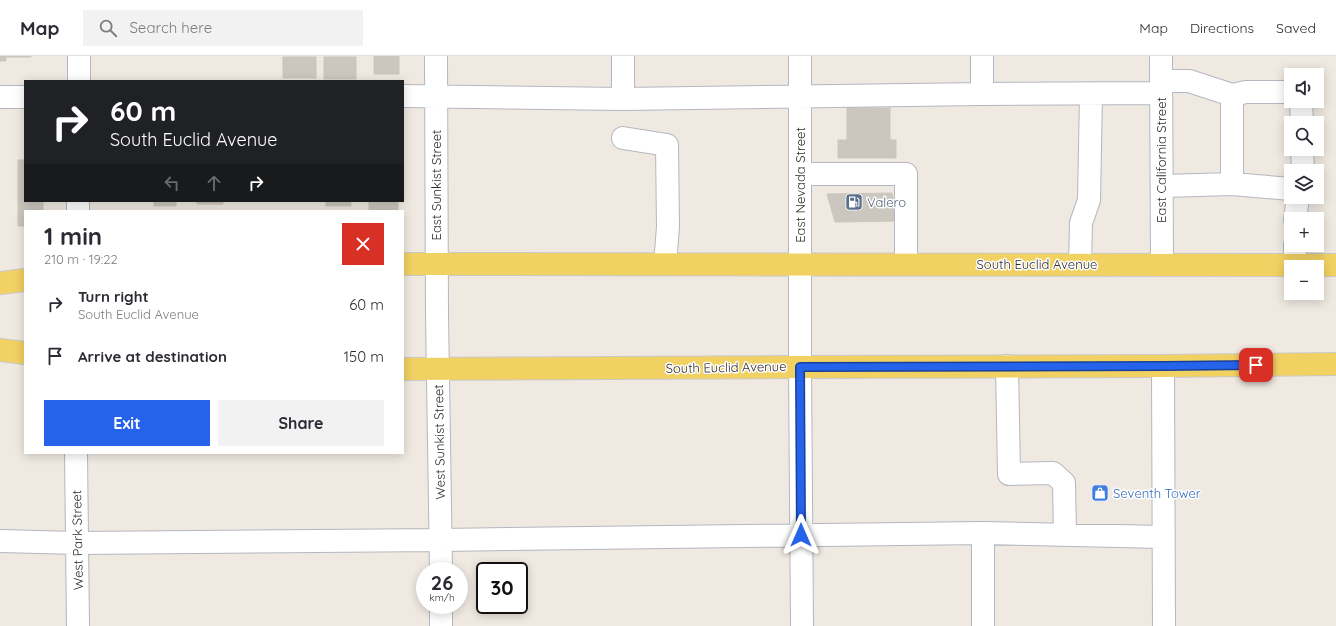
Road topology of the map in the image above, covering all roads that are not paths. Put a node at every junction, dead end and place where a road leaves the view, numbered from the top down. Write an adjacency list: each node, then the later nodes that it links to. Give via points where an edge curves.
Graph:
1 (79, 56): 7 (street)
2 (436, 56): 14 (street, East Sunkist Street)
3 (623, 56): 18 (street)
4 (800, 56): 17 (street, East Nevada Street)
5 (982, 56): 10 (street)
6 (1161, 56): 8 (street, East California Street)
7 (79, 80)
8 (1161, 87): 11 (street); 12 (street, via 1189,81); 22 (street, East California Street)
9 (1284, 92): 12 (street, via 1246,92)
10 (982, 94): 11 (street); 17 (street)
11 (1091, 94): 30 (street, via 1089,200 1081,223)
12 (1232, 95): 21 (street)
13 (404, 96): 14 (street)
14 (436, 96): 18 (street); 26 (street, East Sunkist Street)
15 (0, 97): 16 (street)
16 (24, 97)
17 (800, 97): 18 (street); 20 (street, East Nevada Street)
18 (623, 99)
19 (623, 138): 27 (street, via 667,146 668,227)
20 (800, 174): 28 (street, East Nevada Street); 29 (street, via 906,174)
21 (1232, 184): 22 (street); 23 (street)
22 (1162, 186): 31 (street, East California Street)
23 (1284, 188)
24 (1295, 255): 31 (main road, South Euclid Avenue); 32 (main road, South Euclid Avenue)
25 (404, 264): 26 (main road, South Euclid Avenue)
26 (437, 264): 27 (main road, South Euclid Avenue); 35 (street, East Sunkist Street)
27 (665, 264): 28 (main road, South Euclid Avenue)
28 (800, 264): 29 (main road, South Euclid Avenue); 41 (street, East Nevada Street)
29 (906, 264): 30 (main road, South Euclid Avenue)
30 (1080, 264): 31 (main road, South Euclid Avenue)
31 (1162, 264)
32 (1336, 265)
33 (24, 280): 34 (main road)
34 (0, 284)
35 (437, 313): 43 (street, West Sunkist Street)
36 (0, 350): 37 (main road)
37 (24, 353)
38 (1336, 364): 40 (main road, South Euclid Avenue)
39 (1007, 366): 40 (main road, South Euclid Avenue); 41 (main road, South Euclid Avenue); 47 (street, via 1009,474 1053,473 1064,483)
40 (1163, 366): 48 (street)
41 (800, 367): 43 (main road, South Euclid Avenue); 46 (street, East Nevada Street)
42 (404, 369): 43 (main road, South Euclid Avenue)
43 (438, 370): 49 (street, West Sunkist Street)
44 (76, 454): 51 (street, West Park Street)
45 (983, 533): 46 (street); 47 (street); 57 (street)
46 (801, 535): 49 (street); 56 (street, East Nevada Street)
47 (1065, 535): 48 (street)
48 (1163, 537): 58 (street)
49 (440, 540): 51 (street); 52 (street, West Sunkist Street)
50 (0, 541): 51 (street)
51 (77, 543): 54 (street, West Park Street)
52 (440, 562)
53 (441, 614): 55 (street)
54 (78, 626)
55 (441, 626)
56 (802, 626)
57 (982, 626)
58 (1164, 626)

